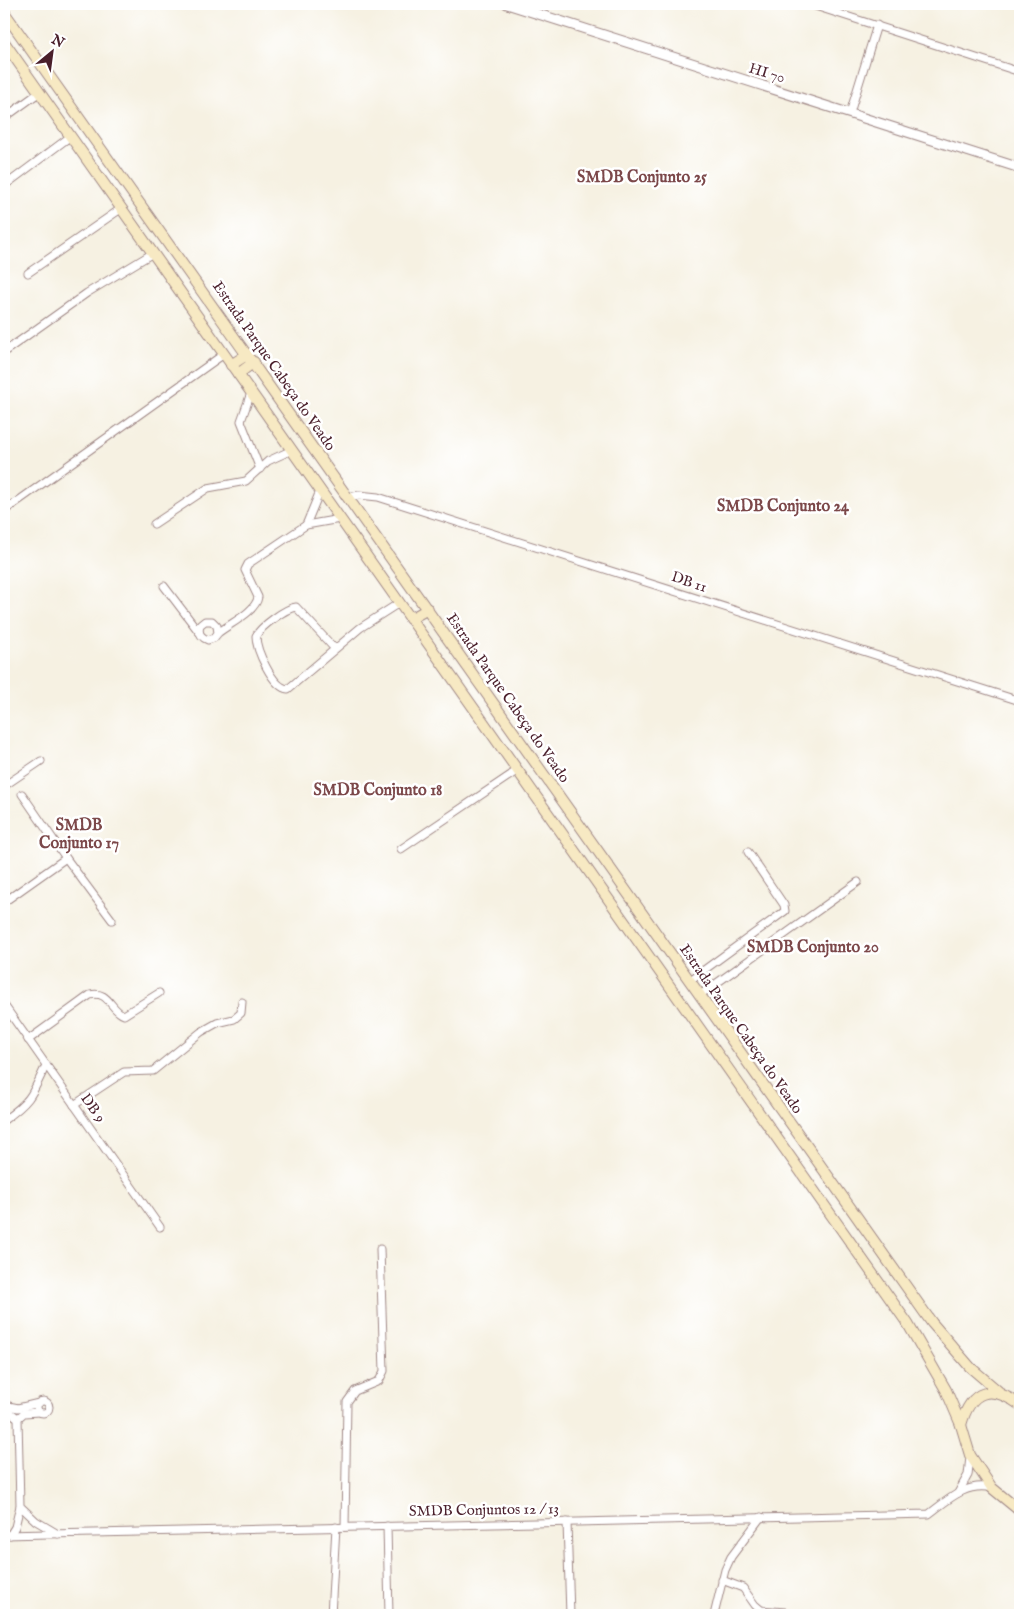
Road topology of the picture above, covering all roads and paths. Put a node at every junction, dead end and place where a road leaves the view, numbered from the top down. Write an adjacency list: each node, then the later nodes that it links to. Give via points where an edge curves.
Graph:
1 (507, 4): 8 (street, HI 70)
2 (809, 4): 4 (street)
3 (4, 12): 18 (main road, Estrada Parque Cabeça do Veado)
4 (877, 25): 6 (street); 8 (street)
5 (4, 42): 7 (main road)
6 (1020, 72)
7 (40, 92): 9 (street); 10 (main road)
8 (850, 113): 11 (street, HI 70)
9 (4, 118)
10 (71, 136): 12 (street); 13 (main road)
11 (1020, 168)
12 (4, 186)
13 (122, 208): 14 (main road); 15 (street)
14 (153, 254): 16 (street, via 87,293); 17 (main road)
15 (28, 273)
16 (4, 352)
17 (224, 354): 19 (main road); 26 (street)
18 (251, 358): 19 (main road); 20 (main road); 25 (main road, Estrada Parque Cabeça do Veado)
19 (231, 364): 20 (main road)
20 (238, 374): 21 (main road)
21 (251, 393): 22 (main road); 23 (street, via 241,421)
22 (292, 450): 23 (street, via 272,458); 24 (main road)
23 (260, 468): 28 (street, via 246,481 208,488)
24 (320, 491): 27 (main road); 29 (street)
25 (349, 497): 32 (main road, Estrada Parque Cabeça do Veado); 37 (street, DB 11, via 378,497)
26 (4, 511)
27 (340, 519): 29 (street); 31 (main road)
28 (154, 524)
29 (306, 525): 35 (street, via 248,564 246,574 258,601)
30 (164, 586): 34 (street)
31 (399, 603): 33 (main road); 36 (street)
32 (428, 608): 33 (main road); 48 (main road, Estrada Parque Cabeça do Veado)
33 (410, 619): 39 (main road)
34 (198, 632): 35 (street, via 208,640); 35 (street, via 205,621 212,621)
35 (218, 632)
36 (334, 648): 36 (street, via 292,687 284,688 268,669 256,636 260,629 296,607)
37 (1020, 701)
38 (41, 761): 40 (street)
39 (518, 770): 42 (street); 66 (main road, via 908,1324 930,1359)
40 (4, 786)
41 (22, 794): 44 (street)
42 (401, 849)
43 (748, 852): 48 (street, via 785,911)
44 (66, 858): 46 (street); 47 (street)
45 (858, 882): 50 (street)
46 (4, 902)
47 (112, 920)
48 (689, 981): 50 (main road, Estrada Parque Cabeça do Veado)
49 (159, 993): 53 (street, via 124,1016 104,995 90,995)
50 (700, 996): 59 (main road, Estrada Parque Cabeça do Veado, via 932,1323 970,1367)
51 (242, 1002): 55 (street, via 241,1013 234,1019 217,1023 201,1032 153,1071 124,1072)
52 (4, 1005): 53 (street, DB 9)
53 (28, 1040): 54 (street, DB 9)
54 (46, 1065): 55 (street, DB 9); 56 (street, via 34,1093 22,1108)
55 (74, 1105): 57 (street, DB 9)
56 (4, 1120)
57 (160, 1227)
58 (380, 1249): 76 (street, via 384,1371 380,1380 355,1391 347,1402)
59 (998, 1392): 62 (main road, Estrada Parque Cabeça do Veado); 66 (main road, via 976,1397 969,1404)
60 (39, 1403): 61 (street, via 18,1408); 63 (street, via 37,1408); 63 (street, via 46,1402 49,1407 45,1413)
61 (4, 1405)
62 (1020, 1405)
63 (40, 1412): 65 (street, via 24,1413)
64 (4, 1414): 65 (street, via 11,1413)
65 (18, 1418): 70 (street)
66 (961, 1425): 67 (main road)
67 (970, 1455): 68 (main road); 69 (street, SMDB Conjuntos 12 / 13, via 968,1475)
68 (992, 1488): 69 (street, SMDB Conjuntos 12 / 13, via 977,1486); 71 (main road)
69 (957, 1493): 72 (street, SMDB Conjuntos 12 / 13, via 929,1514)
70 (20, 1506): 77 (street, via 36,1521); 78 (street, via 15,1527)
71 (1020, 1511)
72 (761, 1517): 73 (street, SMDB Conjuntos 12 / 13); 79 (street, via 731,1557)
73 (567, 1522): 74 (street, SMDB Conjuntos 12 / 13); 82 (street)
74 (387, 1526): 76 (street, SMDB Conjuntos 12 / 13); 81 (street)
75 (336, 1527): 76 (street, SMDB Conjuntos 12 / 13); 77 (street, SMDB Conjuntos 12 / 13); 80 (street)
76 (345, 1527)
77 (58, 1534): 78 (street, SMDB Conjuntos 12 / 13)
78 (7, 1535)
79 (722, 1580): 83 (street); 84 (street, via 743,1588 762,1610)
80 (331, 1615)
81 (389, 1615)
82 (570, 1615)
83 (714, 1615)
84 (788, 1615)

